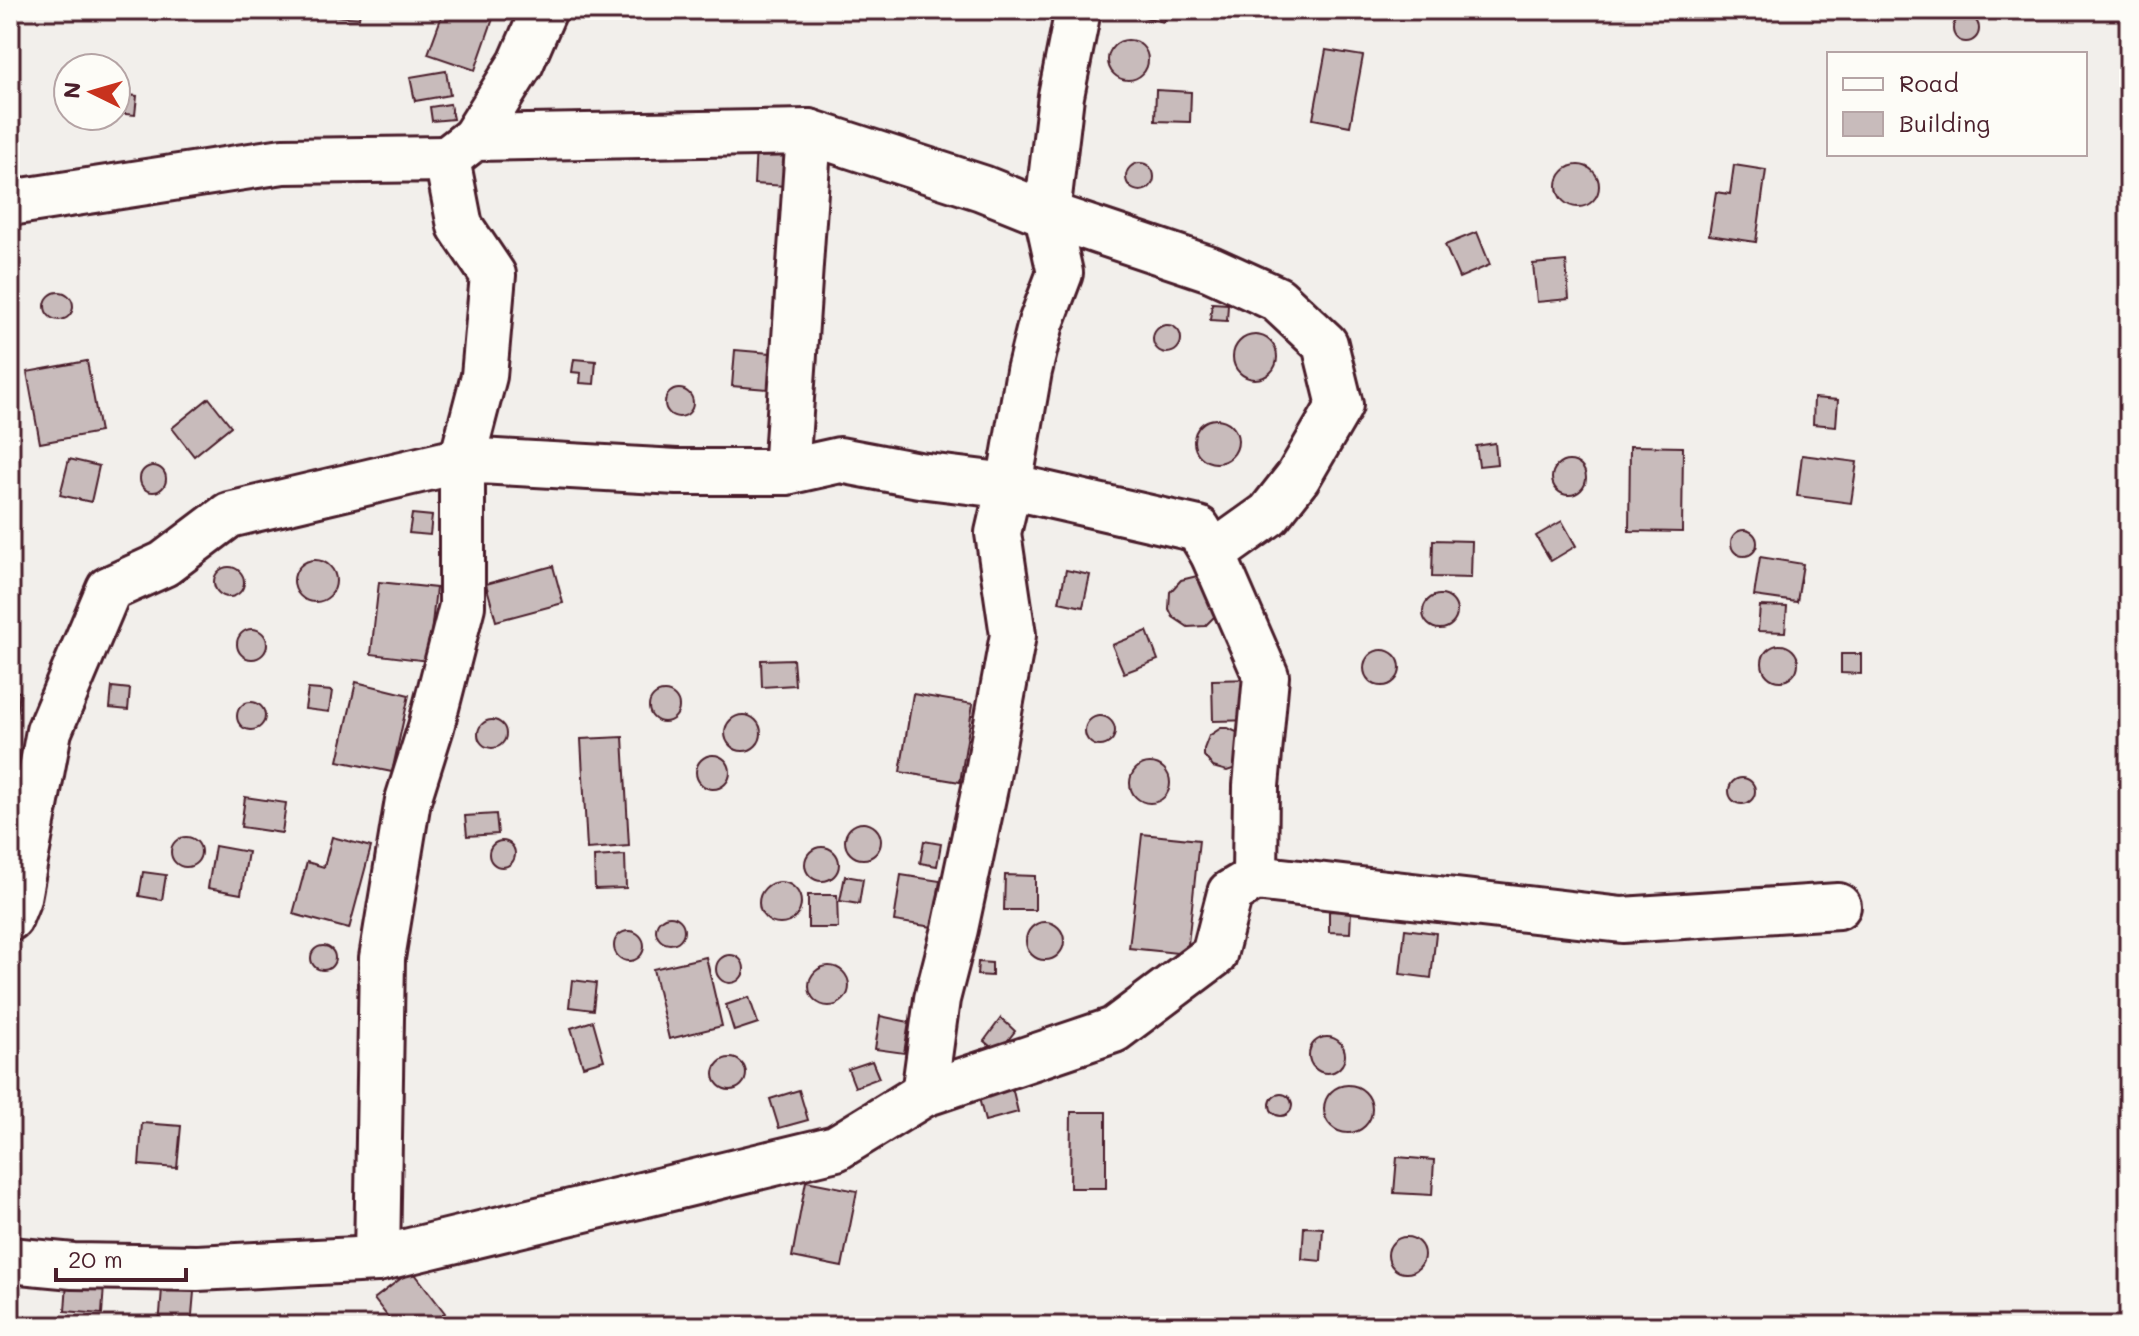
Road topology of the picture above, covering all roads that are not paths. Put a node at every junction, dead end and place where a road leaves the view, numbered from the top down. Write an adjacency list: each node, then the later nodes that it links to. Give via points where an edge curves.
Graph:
1 (544, 10): 4 (street, via 521,63)
2 (1078, 10): 6 (street)
3 (809, 132): 4 (street); 6 (street); 8 (street)
4 (460, 148): 5 (street, via 283,161); 7 (street, via 460,226 493,275 484,376)
5 (10, 203)
6 (1047, 214): 9 (street, via 1060,273 1029,371); 10 (street, via 1211,269 1277,299 1325,344 1340,405 1298,477 1269,514)
7 (462, 460): 8 (street, via 677,472); 13 (street, via 229,515 164,564 109,589 49,731); 15 (street, via 462,606 408,800 382,958)
8 (786, 472): 9 (street, via 840,460)
9 (1009, 486): 10 (street, via 1198,529); 14 (street, via 998,533 1013,635 937,999)
10 (1213, 554): 11 (street, via 1266,676 1256,786)
11 (1255, 878): 12 (street, via 1622,920); 14 (street, via 1230,893 1214,955 1114,1030)
12 (1838, 906)
13 (10, 918)
14 (924, 1094): 15 (street, via 836,1148)
15 (377, 1259): 16 (street, via 197,1268)
16 (10, 1260)

